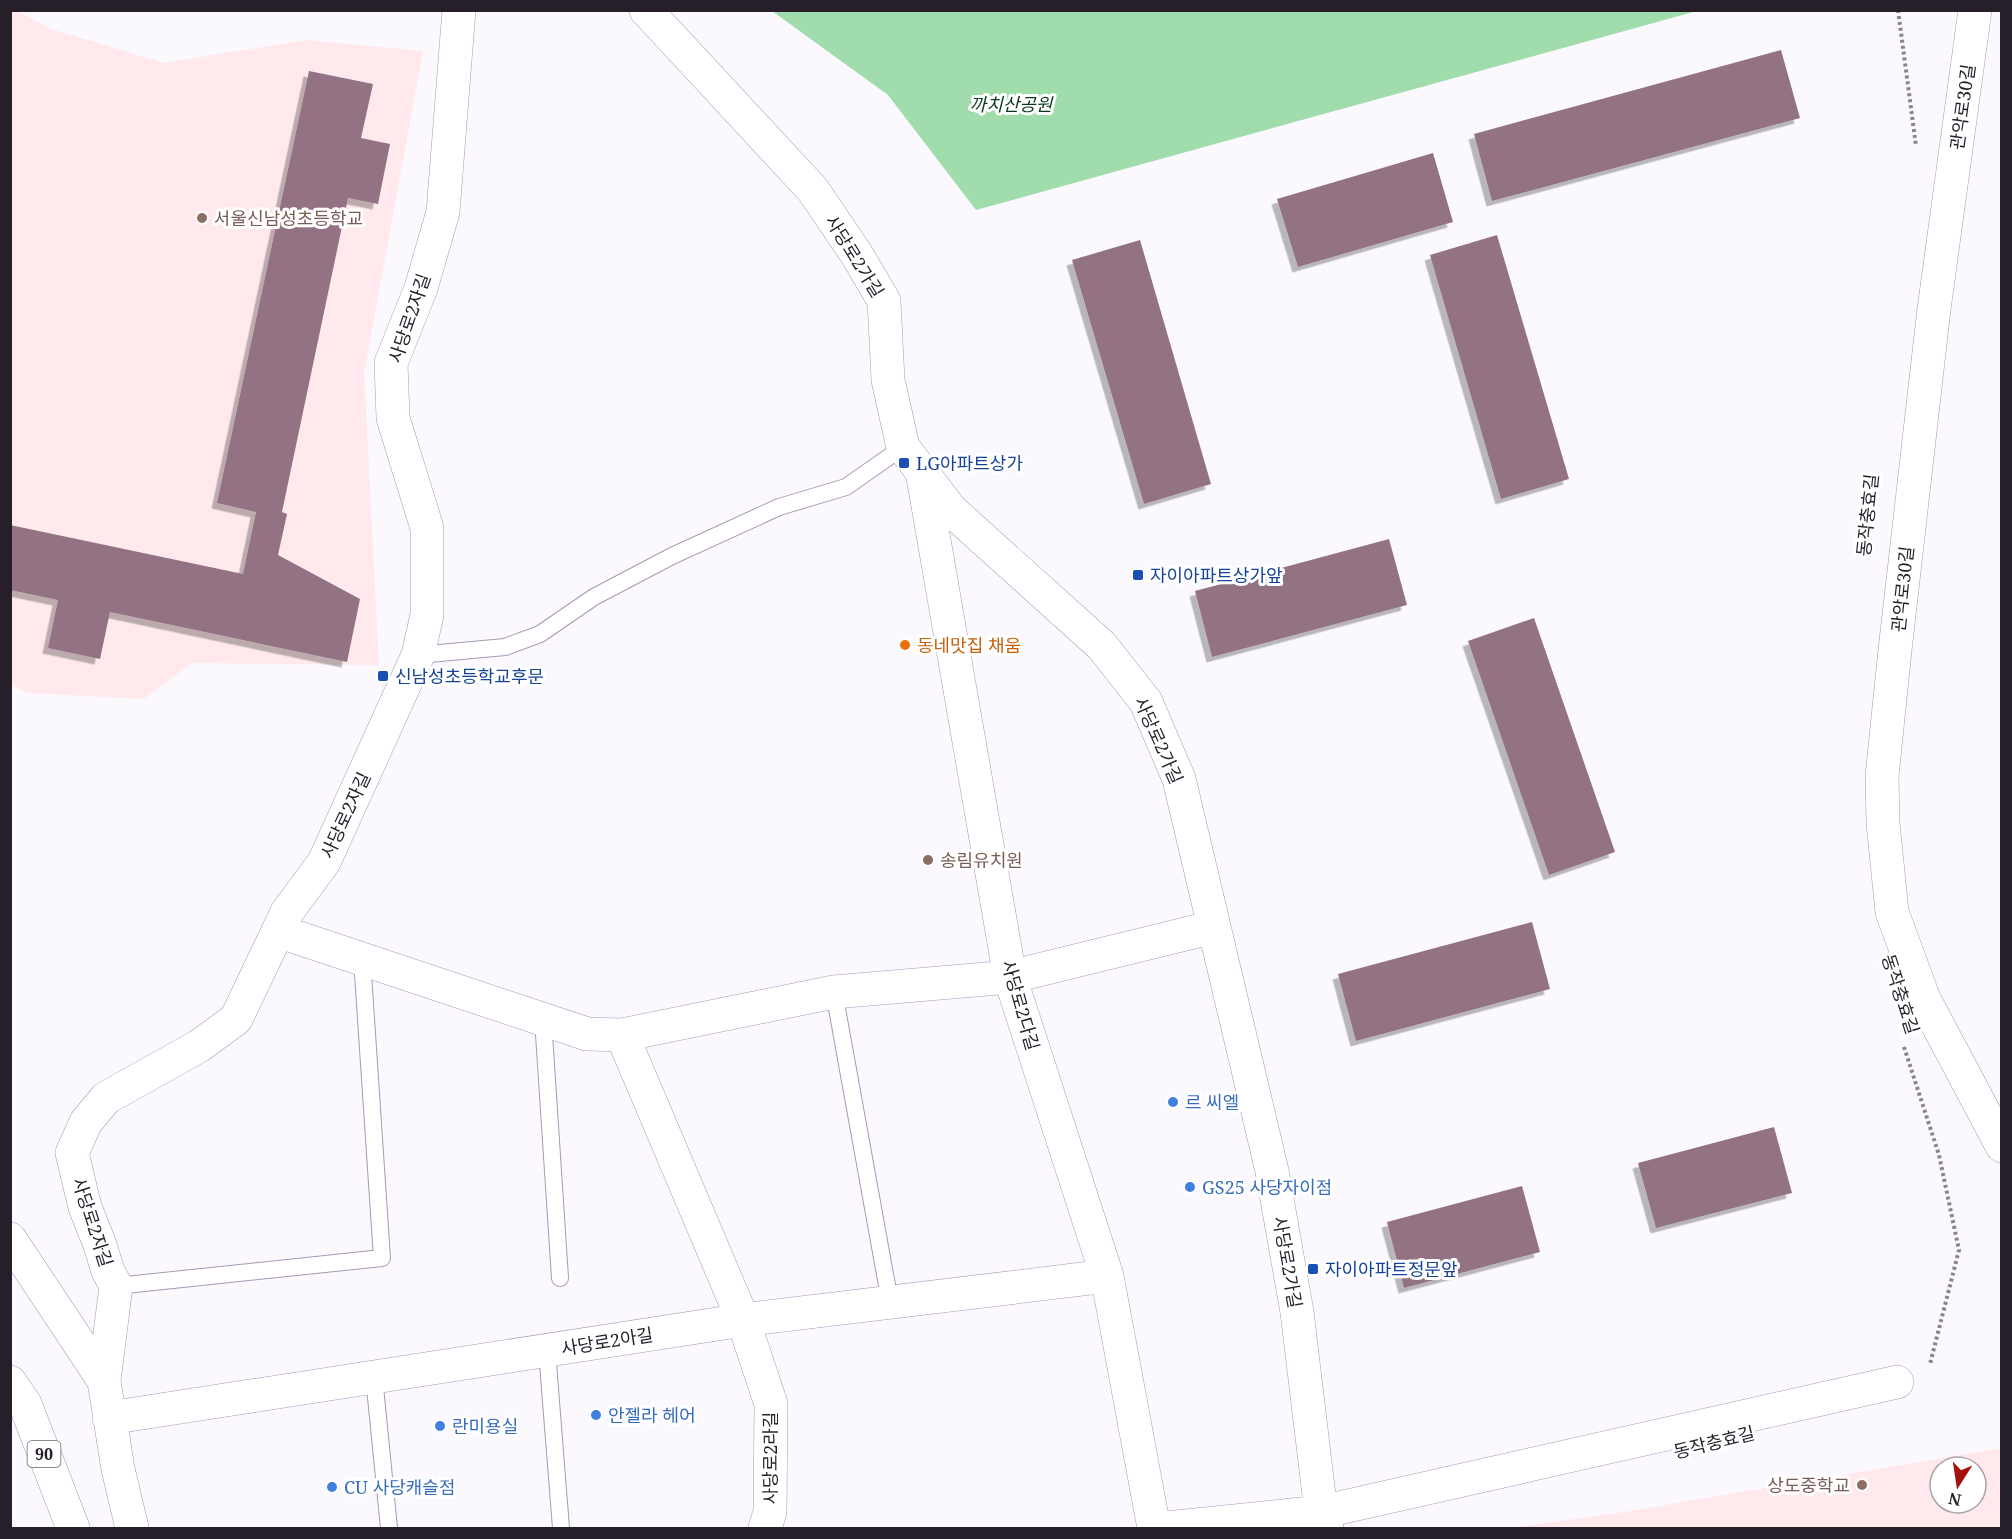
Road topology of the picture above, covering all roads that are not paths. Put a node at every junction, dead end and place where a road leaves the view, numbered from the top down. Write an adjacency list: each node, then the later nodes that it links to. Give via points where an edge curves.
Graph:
1 (459, 10): 6 (street, 사당로2자길, via 443,212 421,288 391,363 393,418 426,528 427,615)
2 (646, 10): 4 (street, 사당로2가길, via 813,190 857,255 884,301 888,380)
3 (1975, 10): 14 (street, 관악로30길, via 1934,309 1906,556 1882,776 1883,823 1892,912 1924,999)
4 (903, 447): 5 (street, 사당로2가길); 6 (lane, via 846,487 779,507 672,556 594,597 540,634 505,646)
5 (922, 473): 7 (street, 사당로2가길, via 951,510 1102,646 1146,702 1179,779); 10 (street, 사당로2다길)
6 (418, 655): 8 (street, 사당로2자길, via 324,862 287,912)
7 (1214, 927): 10 (street); 27 (street, 사당로2가길, via 1272,1171 1297,1312)
8 (278, 931): 9 (street); 18 (street, 사당로2자길, via 236,1019 199,1046 106,1098 86,1122 72,1154 85,1207)
9 (362, 959): 12 (street); 18 (lane, via 382,1258)
10 (1010, 977): 11 (street); 16 (street, 사당로2다길)
11 (834, 992): 13 (street); 19 (lane)
12 (543, 1019): 13 (street, via 587,1034); 17 (lane)
13 (622, 1035): 20 (street, 사당로2라길)
14 (2001, 1146)
15 (10, 1239): 23 (street)
16 (1107, 1276): 19 (street, 사당로2아길); 33 (street, 사당로2다길)
17 (560, 1278)
18 (116, 1286): 23 (street, 사당로2자길)
19 (890, 1302): 20 (street, 사당로2아길)
20 (743, 1320): 21 (street, 사당로2아길); 32 (street, 사당로2라길, via 771,1404 770,1512)
21 (547, 1350): 22 (street, 사당로2아길); 31 (lane)
22 (374, 1377): 26 (street, 사당로2아길); 30 (lane)
23 (104, 1381): 26 (street, 사당로2자길)
24 (10, 1382): 28 (street, 90, via 25,1404)
25 (1897, 1382): 27 (street)
26 (109, 1418): 29 (street, 사당로2자길)
27 (1324, 1520): 34 (street)
28 (73, 1528)
29 (132, 1528)
30 (389, 1528)
31 (561, 1528)
32 (765, 1528)
33 (1154, 1528)
34 (1167, 1528)

